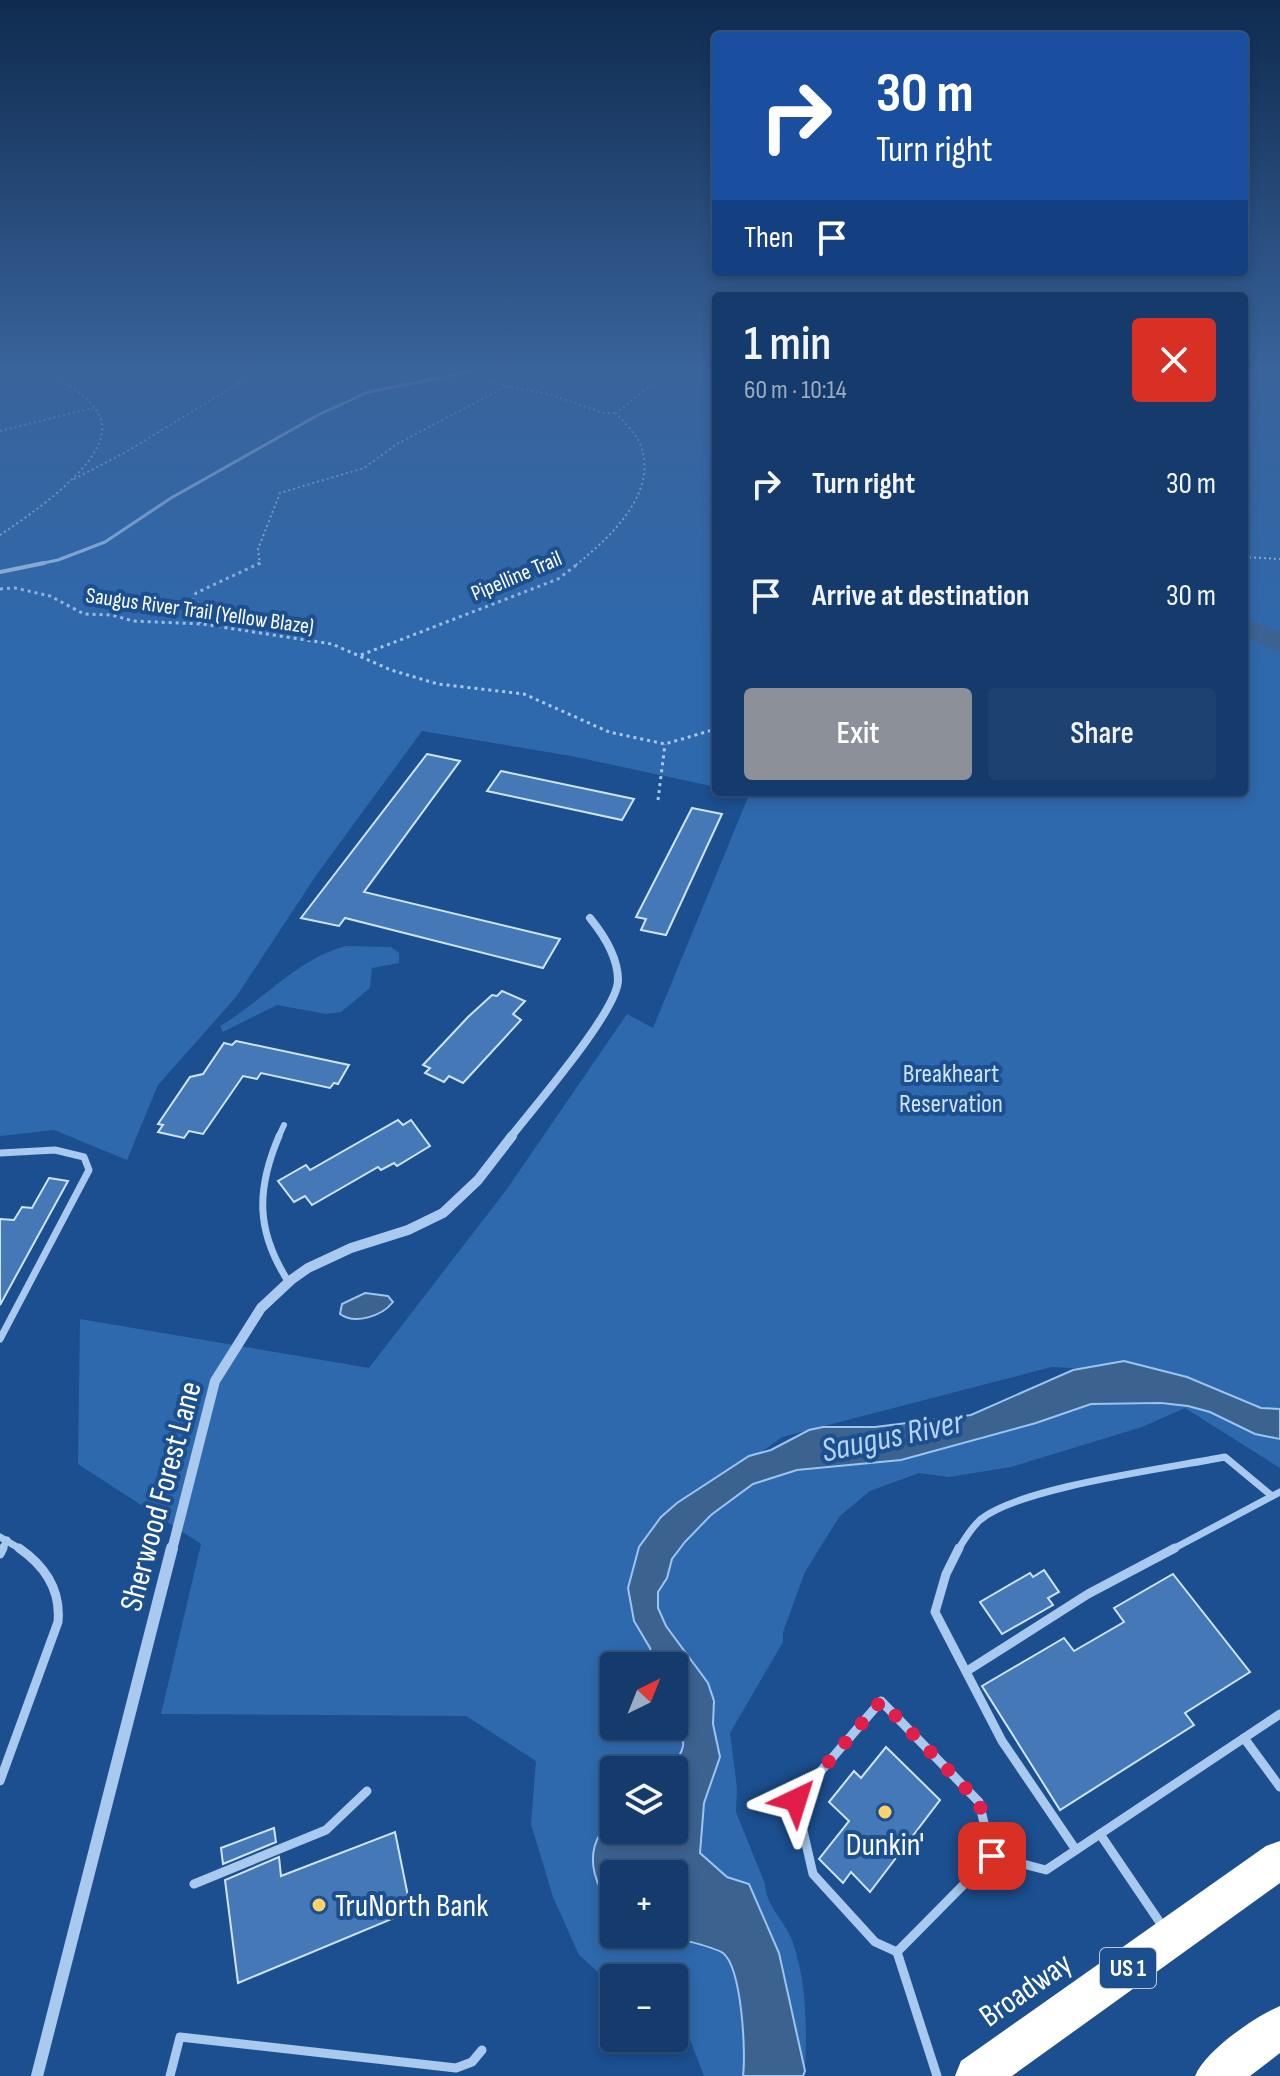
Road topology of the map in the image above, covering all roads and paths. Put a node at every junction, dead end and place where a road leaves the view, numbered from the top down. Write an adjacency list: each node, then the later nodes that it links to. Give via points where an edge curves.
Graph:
1 (84, 464): 6 (path)
2 (103, 464): 6 (path)
3 (233, 464): 10 (lane, via 105,542 58,560)
4 (370, 464): 12 (path, via 280,493 258,549 260,565 196,593 188,609)
5 (643, 464): 13 (path, Pipelline Trail, via 643,480 616,528 558,579)
6 (73, 479): 7 (path)
7 (0, 535)
8 (1248, 557): 9 (path)
9 (1280, 559)
10 (0, 572)
11 (0, 589): 12 (path, Saugus River Trail (Yellow Blaze), via 50,596 84,614)
12 (202, 624): 13 (path, Saugus River Trail (Yellow Blaze), via 332,644)
13 (361, 655): 15 (path, Saugus River Trail (Yellow Blaze), via 438,684 524,694 609,732)
14 (712, 730): 15 (path, Saugus River Trail (Yellow Blaze))
15 (665, 744): 16 (path)
16 (658, 800)
17 (590, 918): 20 (street, Sherwood Forest Lane, via 601,930 618,977 613,996 478,1180 430,1222 329,1257)
18 (284, 1125): 20 (lane, via 266,1164 262,1191 267,1248)
19 (0, 1153): 21 (lane, via 55,1150 84,1157 89,1170)
20 (288, 1281): 40 (street, Sherwood Forest Lane, via 247,1324 215,1381)
21 (0, 1339)
22 (1276, 1494): 25 (lane, via 1088,1594); 25 (lane, via 1225,1457 1038,1494 982,1517 946,1566 935,1612)
23 (4, 1538): 24 (lane); 28 (lane, via 49,1577 60,1614)
24 (0, 1554)
25 (967, 1671): 32 (lane, via 1002,1741)
26 (1280, 1714): 27 (lane)
27 (1244, 1738): 29 (lane); 31 (lane)
28 (0, 1781)
29 (1280, 1787)
30 (367, 1791): 35 (lane, via 326,1830)
31 (1100, 1834): 32 (lane); 36 (lane)
32 (1076, 1850): 33 (lane, via 1046,1870)
33 (992, 1856): 37 (lane); 37 (lane, via 979,1802 881,1701 796,1800 813,1874 875,1942)
34 (1280, 1860): 36 (highway, Broadway / US 1)
35 (194, 1884)
36 (1170, 1938): 43 (highway, Broadway / US 1)
37 (897, 1952): 42 (lane)
38 (1280, 2027): 44 (highway)
39 (482, 2050): 41 (lane, via 472,2062 456,2068 180,2037)
40 (37, 2076)
41 (170, 2076)
42 (937, 2076)
43 (976, 2076)
44 (1216, 2076)

